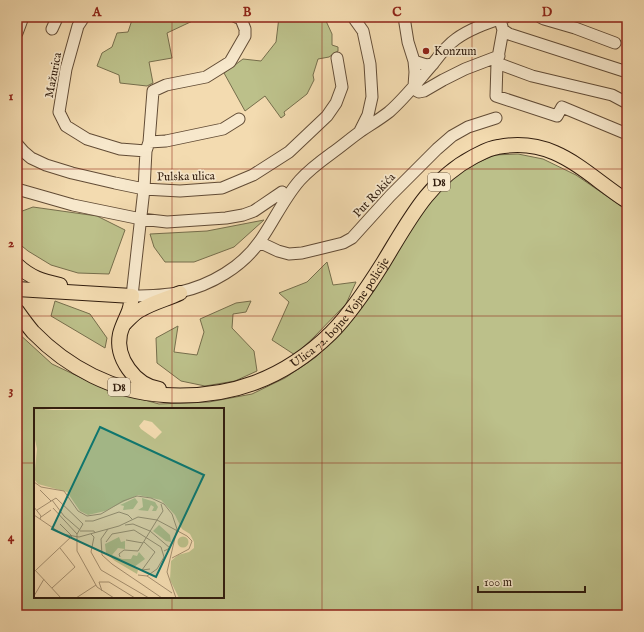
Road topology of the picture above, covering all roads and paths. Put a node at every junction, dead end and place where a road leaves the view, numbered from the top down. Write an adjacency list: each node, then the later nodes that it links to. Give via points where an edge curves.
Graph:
1 (23, 17): 11 (street)
2 (58, 17): 9 (street)
3 (84, 17): 24 (street, Mažurica, via 78,26 66,69 59,112 66,126 87,139 120,149)
4 (236, 17): 24 (street, via 241,19 245,36 230,62 206,77 166,85 152,91)
5 (353, 17): 22 (street, via 363,31 370,64 372,97 368,115)
6 (404, 17): 15 (street)
7 (540, 17): 12 (street)
8 (502, 18): 10 (street); 16 (street, via 455,39)
9 (52, 29)
10 (503, 30): 14 (street); 17 (street)
11 (17, 33)
12 (616, 43)
13 (337, 58): 27 (street, Pulska ulica, via 342,87 336,104 289,152 253,175 222,188 180,191)
14 (498, 59): 18 (street, via 465,69 424,91 417,91); 19 (street, via 532,76 612,95); 23 (street, via 496,96 557,116 562,107)
15 (414, 61): 16 (street, via 426,65); 18 (street)
16 (433, 64): 18 (street)
17 (627, 72)
18 (414, 86): 22 (street, via 388,113)
19 (627, 103)
20 (496, 118): 31 (street, Put Rokića, via 452,136 390,196 352,238 343,243 289,254)
21 (239, 119): 24 (street, Mažurica, via 223,128)
22 (360, 132): 31 (street, via 300,180)
23 (627, 134)
24 (148, 147): 27 (street)
25 (19, 151): 27 (street, Pulska ulica, via 46,165 72,173)
26 (17, 189): 30 (street, via 73,205)
27 (144, 189): 30 (street)
28 (282, 192): 30 (street, via 254,211 243,215 167,222)
29 (627, 201): 39 (main road, Ulica 72. bojne Vojne policije / D8, via 581,167 540,147 512,145 483,152 450,171 432,189 416,209 368,287 331,333 309,352 287,368 256,384 214,394)
30 (141, 219): 36 (street)
31 (259, 242): 35 (street, via 245,258 224,274)
32 (17, 265): 34 (main road, via 33,277)
33 (17, 289): 34 (main road)
34 (82, 292): 36 (main road)
35 (180, 292): 36 (street); 38 (main road, via 141,309)
36 (132, 296): 38 (main road)
37 (17, 311): 39 (main road, Ulica 72. bojne Vojne policije / D8, via 53,350 88,374 135,391)
38 (122, 327): 39 (main road, via 119,342 124,362 130,371 146,385 174,392)
39 (179, 396)

